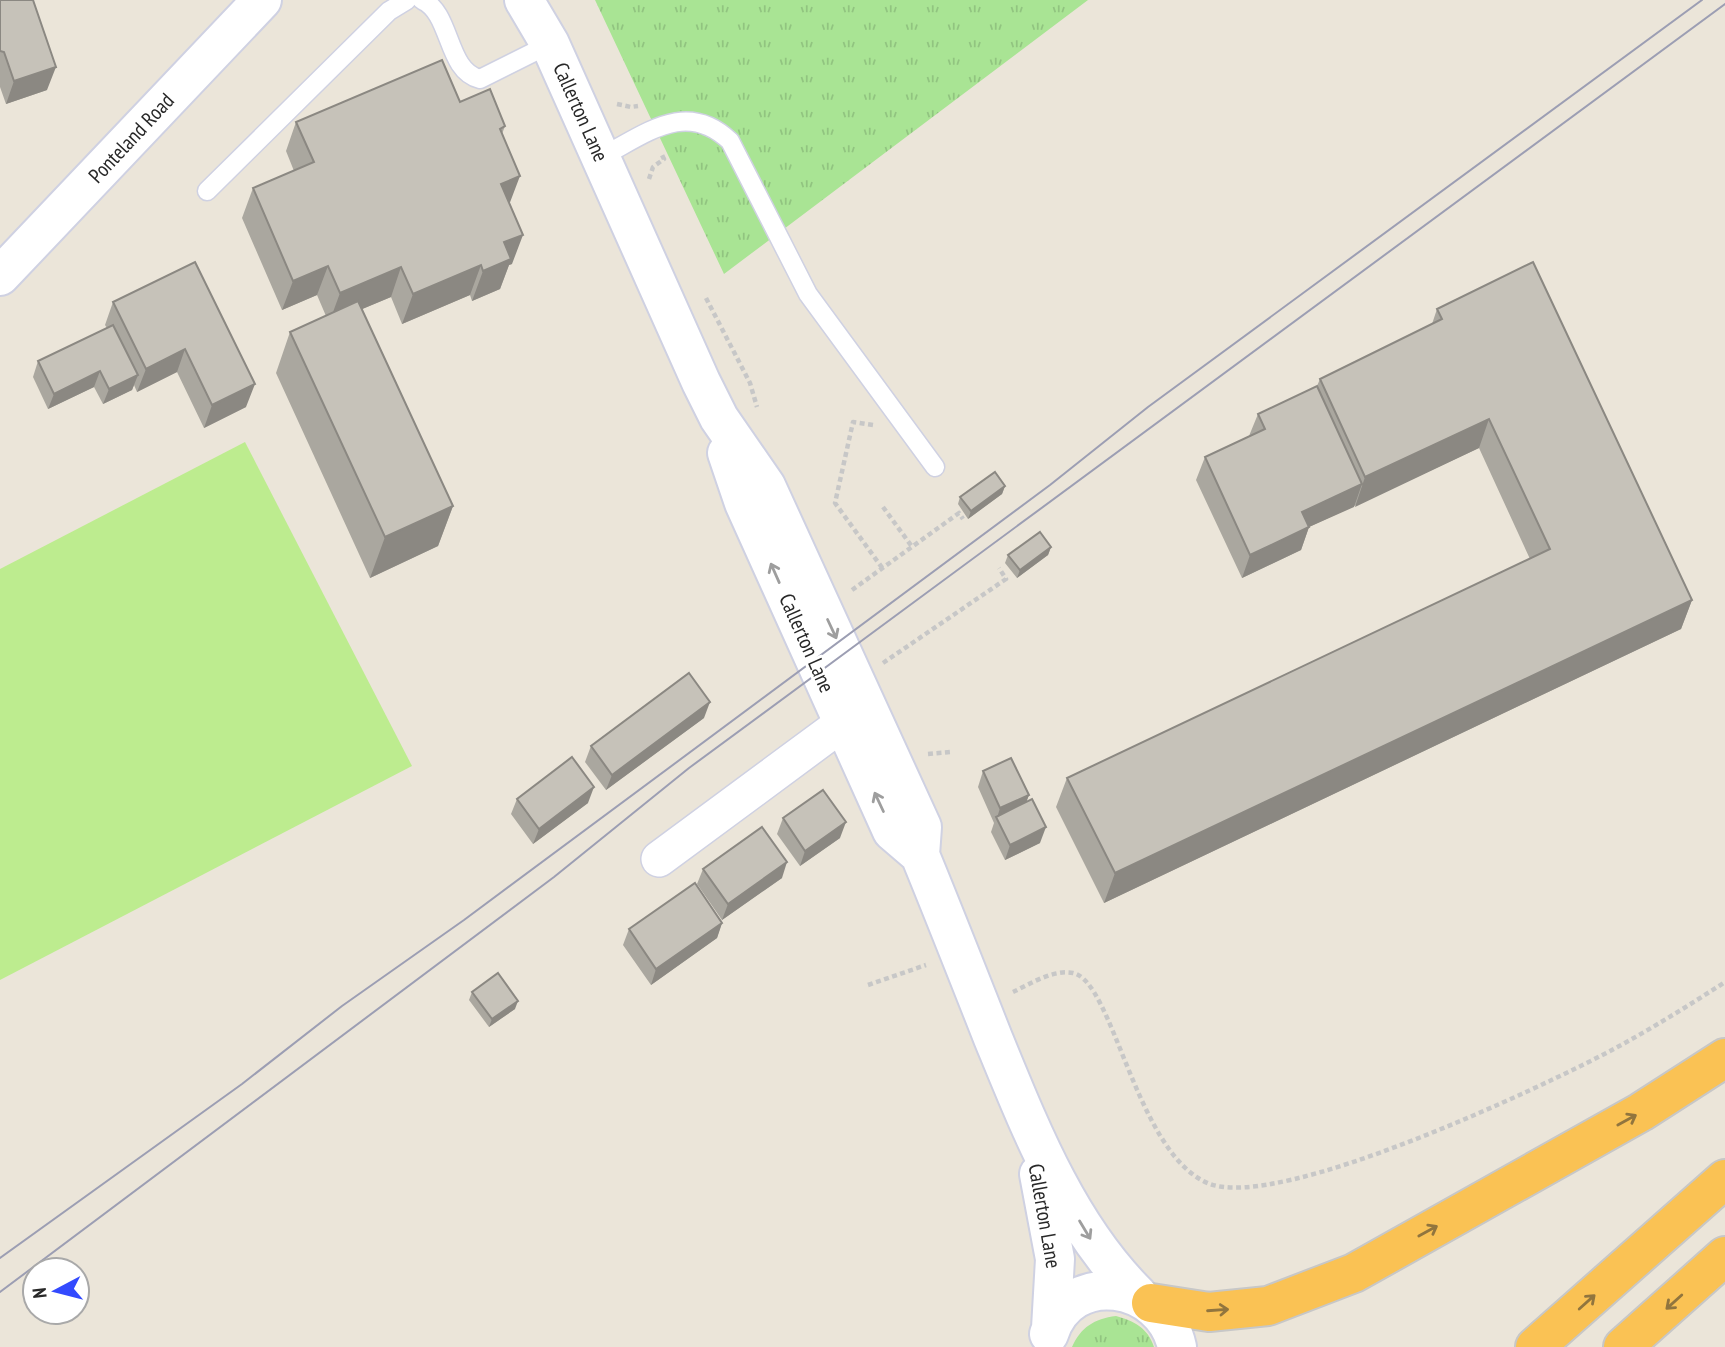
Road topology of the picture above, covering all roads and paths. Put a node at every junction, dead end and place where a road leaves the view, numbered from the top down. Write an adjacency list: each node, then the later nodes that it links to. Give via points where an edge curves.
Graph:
1 (262, 0): 8 (street, Ponteland Road)
2 (407, 0): 7 (lane, via 389,11)
3 (422, 0): 5 (lane, via 433,9 464,69 473,77 480,79)
4 (524, 0): 5 (street, Callerton Lane)
5 (550, 44): 6 (street, Callerton Lane)
6 (601, 157): 9 (lane, via 683,119 708,124 720,132 730,141 808,294); 10 (street, Callerton Lane)
7 (207, 191)
8 (0, 276)
9 (898, 415): 11 (lane); 16 (path, via 884,426 853,422 835,503)
10 (719, 418): 19 (street, Callerton Lane, one-way to 10, via 744,503); 20 (street, Callerton Lane, one-way to 20, via 766,486)
11 (935, 467)
12 (883, 506): 14 (path)
13 (963, 519): 14 (path, via 959,513)
14 (913, 548): 16 (path)
15 (999, 568): 18 (path, via 1006,579)
16 (883, 569): 17 (path)
17 (842, 596)
18 (876, 668)
19 (843, 723): 20 (street, Callerton Lane, one-way to 19, via 892,831); 21 (street)
20 (921, 841): 22 (street, Callerton Lane)
21 (659, 859)
22 (959, 952): 24 (path); 25 (street, Callerton Lane)
23 (1725, 982): 25 (path, via 1611,1051 1415,1138 1317,1174 1238,1187 1198,1178 1171,1155 1087,980 1071,972 1050,975)
24 (868, 985)
25 (981, 1007): 27 (street, Callerton Lane)
26 (1725, 1058): 30 (highway, one-way to 26, via 1209,1312 1268,1306 1354,1273 1641,1112)
27 (1020, 1104): 30 (street, Callerton Lane, one-way to 30, via 1084,1230 1113,1270); 31 (street, Callerton Lane, via 1052,1234 1056,1281)
28 (1725, 1179): 33 (highway, one-way to 28)
29 (1725, 1256): 34 (highway, one-way to 34)
30 (1144, 1299): 31 (street, via 1118,1290 1088,1295 1063,1311); 32 (street, Callerton Lane, via 1164,1316)
31 (1048, 1338)
32 (1177, 1347)
33 (1535, 1347)
34 (1623, 1347)

